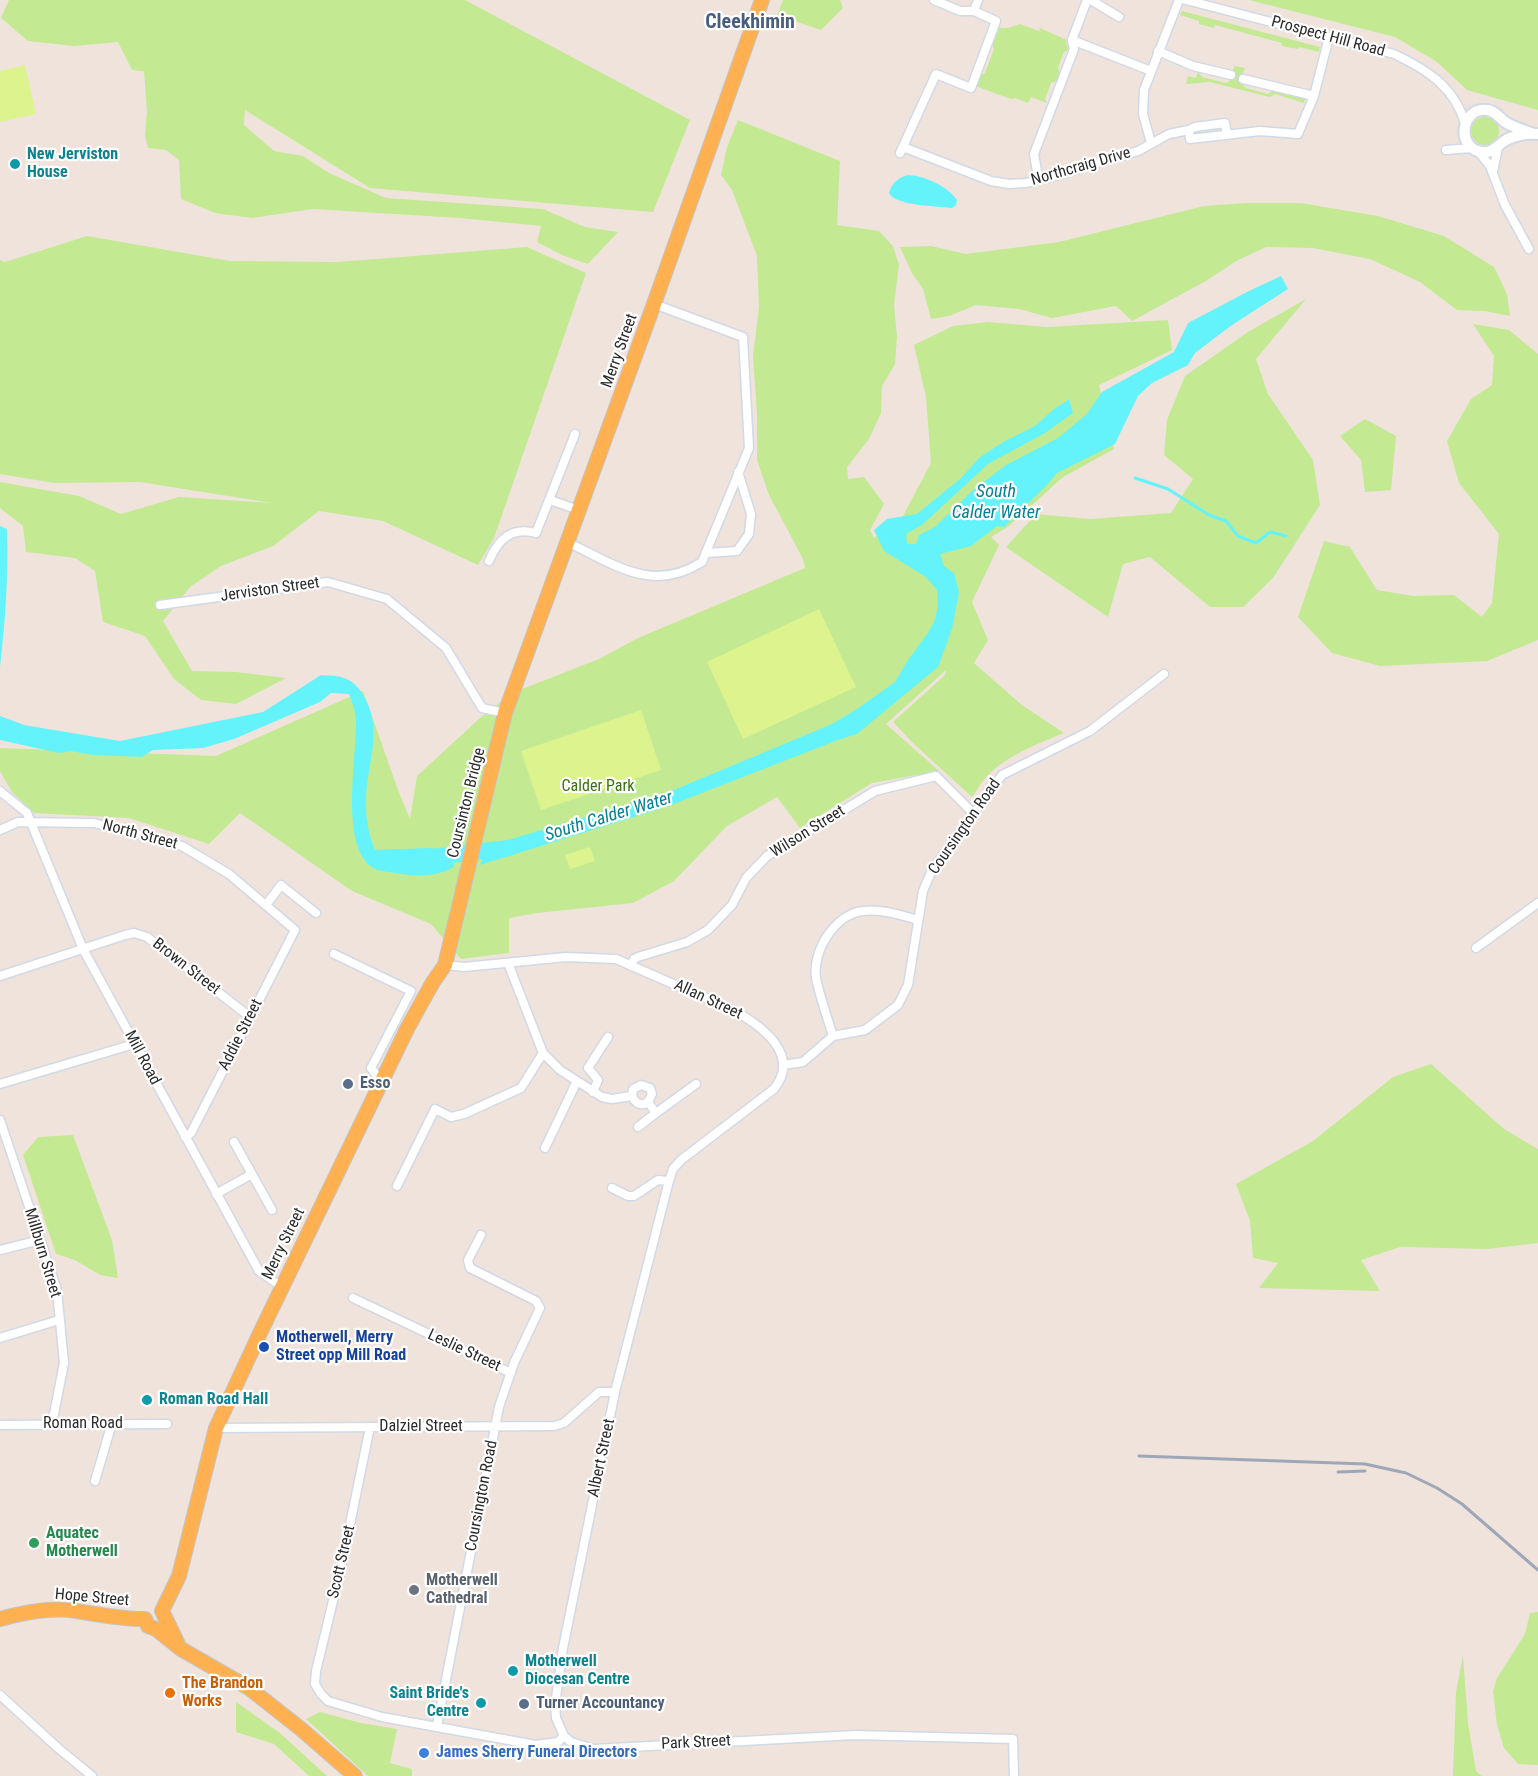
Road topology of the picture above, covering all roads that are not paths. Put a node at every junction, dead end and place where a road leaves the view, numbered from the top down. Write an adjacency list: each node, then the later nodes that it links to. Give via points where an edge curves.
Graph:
1 (762, 0): 28 (main road, Merry Street)
2 (934, 0): 7 (street)
3 (978, 0): 7 (street)
4 (1089, 0): 8 (street); 10 (street)
5 (1179, 0): 11 (street)
6 (1186, 0): 9 (street, Prospect Hill Road)
7 (974, 11): 26 (street, Northcraig Drive, via 996,21 970,88 936,74 901,150 991,181 1025,183)
8 (1119, 16)
9 (1329, 37): 15 (street, Northcraig Drive); 16 (street, Prospect Hill Road, via 1394,54 1415,64)
10 (1072, 40): 12 (street); 26 (street, via 1074,49 1034,154)
11 (1158, 51): 12 (street); 13 (street, via 1193,66)
12 (1151, 71): 22 (street, via 1144,90 1143,114)
13 (1231, 75)
14 (1243, 79): 15 (street)
15 (1314, 96): 22 (street, Northcraig Drive, via 1298,134 1260,131 1190,139 1189,130)
16 (1457, 101): 17 (street, Prospect Hill Road); 19 (street, Prospect Hill Road)
17 (1480, 110): 18 (street, Prospect Hill Road, via 1494,111); 19 (street)
18 (1504, 121): 20 (street, Prospect Hill Road); 23 (street, via 1506,135)
19 (1465, 123): 21 (street, Prospect Hill Road)
20 (1534, 134): 23 (street, Prospect Hill Road)
21 (1464, 136): 24 (street); 24 (street, via 1446,150)
22 (1151, 143): 26 (street, Northcraig Drive, via 1138,151 1048,178)
23 (1501, 145): 24 (street, Prospect Hill Road, via 1492,151); 25 (street)
24 (1475, 149): 25 (street)
25 (1493, 172): 27 (street, via 1505,205)
26 (1038, 177)
27 (1529, 249)
28 (654, 304): 30 (street, via 743,337 749,448); 32 (main road, Merry Street)
29 (574, 434): 31 (street)
30 (738, 472): 34 (street); 34 (street, via 751,514 749,534 737,551)
31 (550, 500): 32 (street); 35 (street, via 536,533 508,536 497,544)
32 (579, 510): 33 (main road, Merry Street)
33 (567, 542): 34 (street, via 641,576 669,576 691,569 702,562); 38 (main road, Merry Street)
34 (705, 553)
35 (489, 561)
36 (160, 605): 38 (street, Jerviston Street, via 328,582 387,599 446,648 482,708)
37 (1164, 674): 40 (street, Coursington Road, via 1090,731 1002,775)
38 (505, 713): 43 (main road, Coursinton Bridge)
39 (0, 791): 41 (street)
40 (973, 813): 47 (street, Coursington Road, via 932,870 923,891); 54 (street, Wilson Street, via 936,776 875,791 767,856 746,878 732,905 708,930 687,942 638,957)
41 (28, 817): 42 (street); 45 (street, North Street, via 94,823 182,846 229,874); 50 (street, Mill Road)
42 (0, 831)
43 (460, 900): 53 (main road, Merry Street)
44 (1538, 903): 49 (street)
45 (266, 905): 46 (street, via 281,885); 48 (street, North Street)
46 (316, 914)
47 (918, 920): 57 (street, Coursington Road, via 908,985 898,1005 864,1030); 57 (street, via 890,912 861,911 838,924 824,941 816,977)
48 (295, 930): 56 (street, Addie Street)
49 (1476, 948)
50 (83, 949): 55 (street, Brown Street); 56 (street, Brown Street, via 129,933 143,935); 59 (street, Mill Road)
51 (334, 954): 62 (street, via 411,991 371,1068)
52 (508, 963): 53 (street, Allan Street); 54 (street, Allan Street, via 566,957 616,959); 60 (street)
53 (445, 965): 62 (main road, Merry Street, via 417,1010)
54 (631, 966): 61 (street, Allan Street, via 750,1020 776,1044)
55 (0, 976)
56 (250, 1017): 72 (street, Addie Street, via 191,1133)
57 (833, 1036): 61 (street, Coursington Road, via 803,1062)
58 (608, 1037): 66 (street, via 588,1068 598,1080)
59 (134, 1044): 64 (street); 72 (street, Mill Road)
60 (543, 1053): 63 (street); 77 (street, via 521,1088 464,1114 451,1117 435,1109)
61 (783, 1065): 76 (street, via 774,1089 681,1160)
62 (382, 1082): 84 (main road, Merry Street)
63 (576, 1082): 66 (street); 74 (street)
64 (0, 1084)
65 (696, 1084): 69 (street)
66 (593, 1092): 67 (street, via 612,1099)
67 (632, 1096): 68 (street, via 640,1104); 68 (street, via 633,1089 644,1085 651,1091)
68 (648, 1102): 69 (street)
69 (656, 1113): 71 (street)
70 (0, 1120): 82 (street, Millburn Street)
71 (638, 1127)
72 (185, 1137): 79 (street, Mill Road)
73 (234, 1142): 75 (street)
74 (545, 1148)
75 (252, 1174): 79 (street); 80 (street)
76 (669, 1181): 78 (street, via 658,1180 634,1196); 89 (street, Albert Street)
77 (397, 1186)
78 (612, 1188)
79 (216, 1194): 84 (street, Mill Road, via 259,1271)
80 (272, 1210)
81 (481, 1235): 88 (street, Coursington Road, via 468,1260 470,1268 540,1305)
82 (40, 1240): 83 (street); 86 (street, Millburn Street, via 57,1290)
83 (0, 1250)
84 (282, 1287): 96 (main road, Merry Street)
85 (353, 1298): 88 (street, Leslie Street)
86 (59, 1320): 87 (street); 91 (street, Millburn Street, via 64,1363)
87 (0, 1338)
88 (511, 1373): 95 (street, Coursington Road)
89 (615, 1392): 95 (street, Dalziel Street, via 600,1392 554,1426); 102 (street, Albert Street, via 563,1648 555,1705)
90 (112, 1423): 91 (street, Roman Road); 92 (street, Roman Road); 97 (street)
91 (52, 1424): 93 (street, Roman Road)
92 (167, 1424)
93 (0, 1425)
94 (370, 1427): 95 (street, Dalziel Street); 96 (street, Dalziel Street); 101 (street, Scott Street, via 315,1684 328,1701 382,1717)
95 (495, 1427): 101 (street, Coursington Road)
96 (216, 1428): 99 (main road, Merry Street, via 179,1576)
97 (95, 1481)
98 (0, 1619): 99 (main road, Hope Street, via 69,1610)
99 (157, 1620): 104 (main road, via 181,1649 249,1688)
100 (0, 1695): 103 (street)
101 (437, 1726): 102 (street, via 536,1745 558,1742)
102 (564, 1736): 105 (street, Park Street, via 594,1749 855,1735 1012,1739)
103 (93, 1776)
104 (355, 1776)
105 (1014, 1776)

